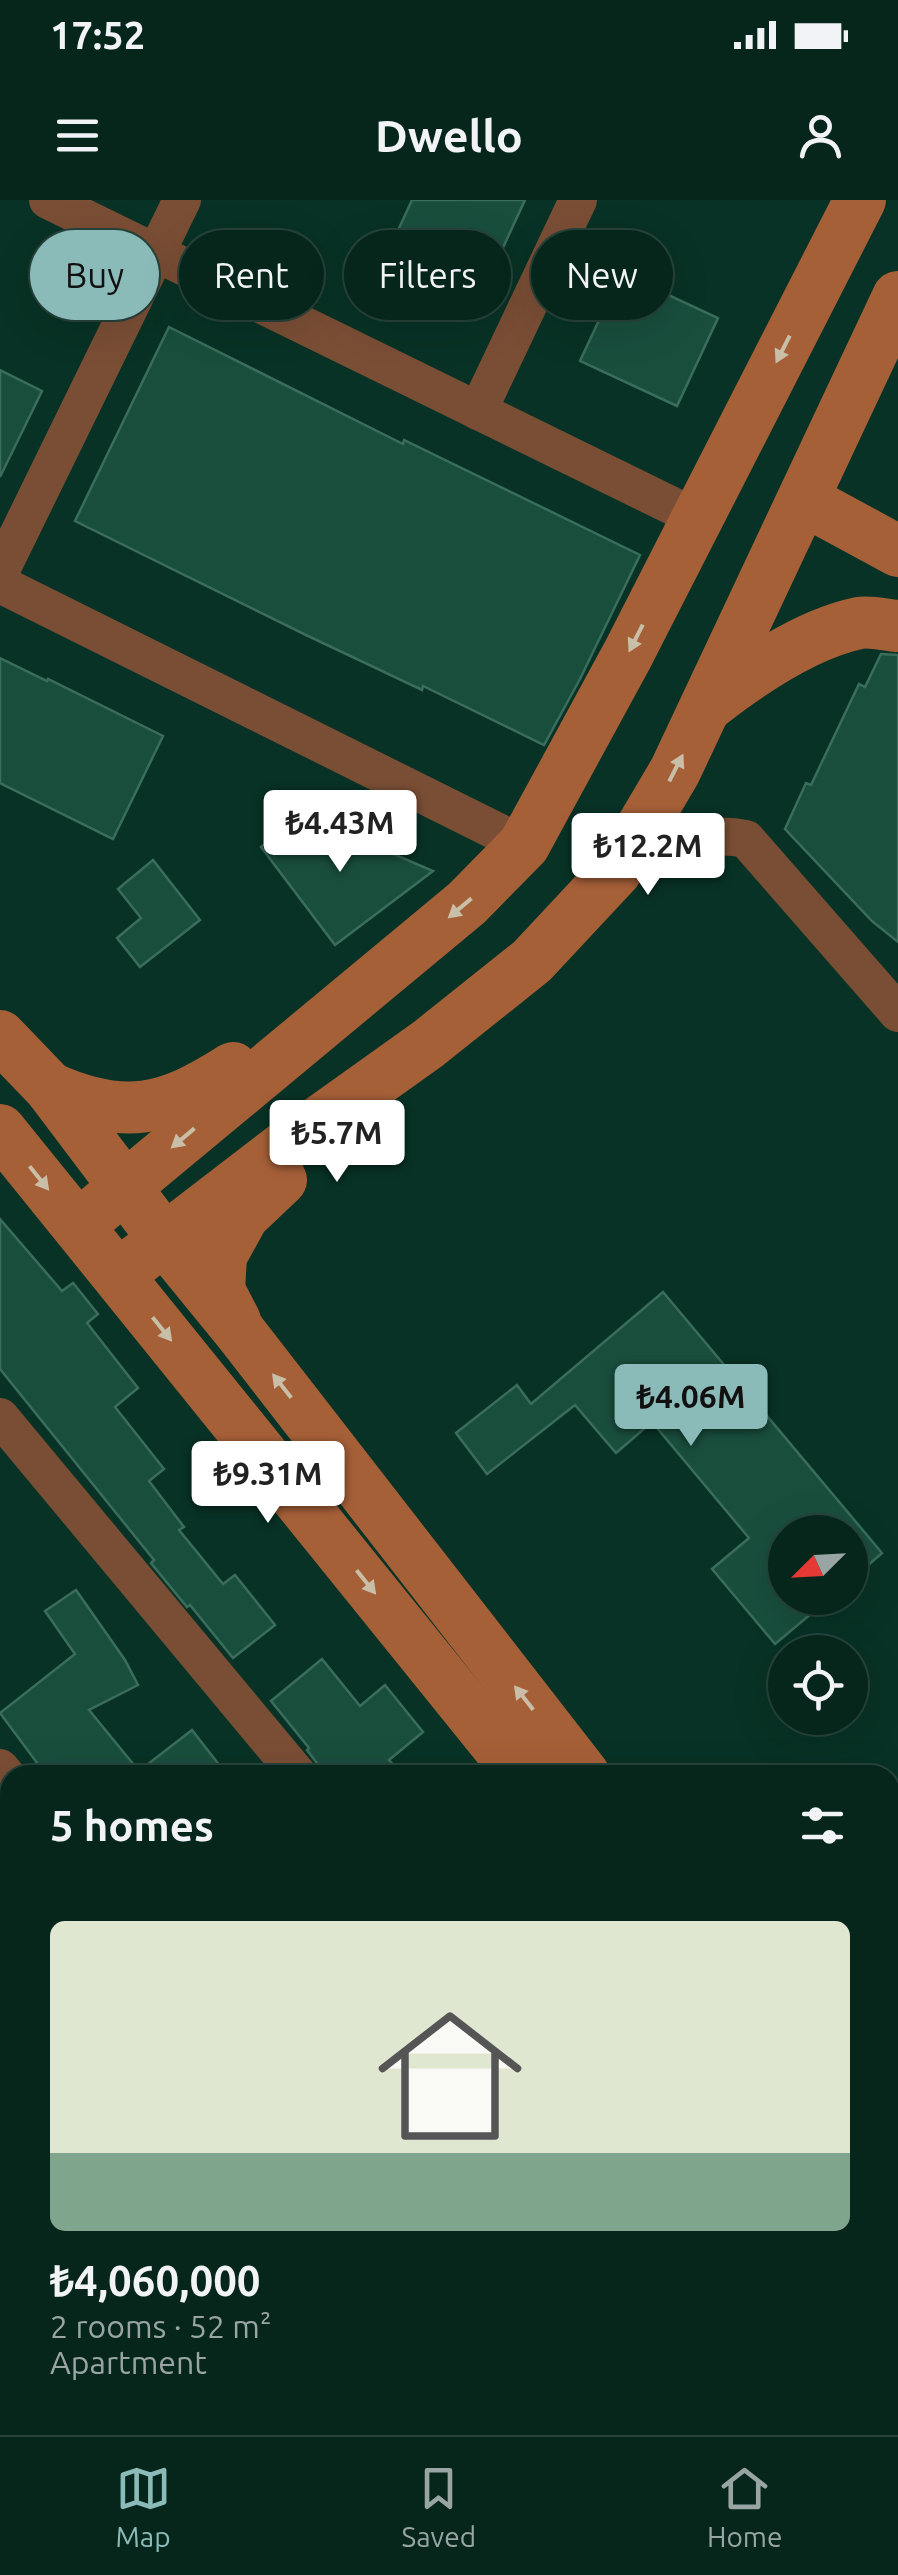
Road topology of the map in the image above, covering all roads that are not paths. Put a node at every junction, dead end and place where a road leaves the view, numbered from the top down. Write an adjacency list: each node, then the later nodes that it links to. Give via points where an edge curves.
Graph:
1 (48, 200): 5 (street)
2 (182, 200): 6 (street)
3 (578, 200): 10 (street)
4 (860, 200): 12 (main road, one-way to 12)
5 (109, 230)
6 (159, 247)
7 (159, 254): 10 (street)
8 (898, 296): 11 (main road)
9 (123, 320): 14 (street)
10 (478, 411): 12 (street)
11 (804, 500): 13 (main road); 17 (main road)
12 (696, 518): 18 (main road, one-way to 18)
13 (898, 550)
14 (0, 572)
15 (0, 584): 18 (street)
16 (898, 626): 17 (main road, via 862,622 820,636)
17 (705, 708): 19 (main road, one-way to 17)
18 (524, 846): 20 (main road, one-way to 20)
19 (616, 872): 21 (street, via 695,838 746,838); 23 (main road, via 532,962)
20 (381, 972): 24 (main road, via 204,1086 154,1107 112,1109); 26 (main road, one-way to 26)
21 (898, 1013)
22 (0, 1036): 24 (main road)
23 (428, 1044): 28 (main road); 30 (main road, via 243,1216 222,1256 219,1290)
24 (50, 1088): 26 (main road)
25 (0, 1130): 27 (main road, one-way to 27)
26 (125, 1186): 27 (main road); 28 (main road)
27 (78, 1226): 29 (main road)
28 (164, 1239): 29 (main road); 30 (main road)
29 (118, 1275): 33 (main road, one-way to 33)
30 (240, 1332): 34 (main road, one-way to 30)
31 (0, 1417): 32 (street)
32 (290, 1765)
33 (513, 1765)
34 (576, 1765)

